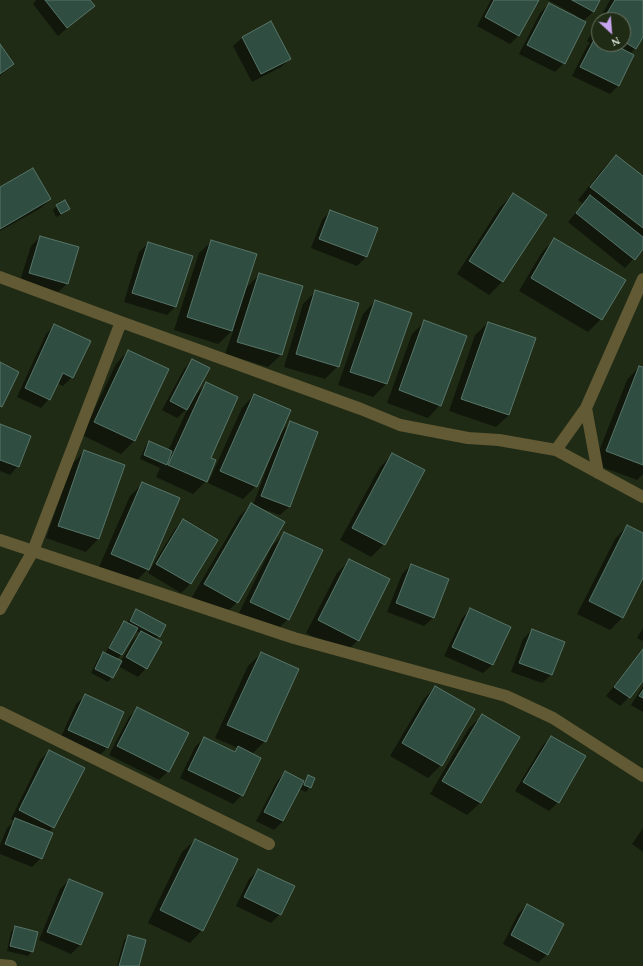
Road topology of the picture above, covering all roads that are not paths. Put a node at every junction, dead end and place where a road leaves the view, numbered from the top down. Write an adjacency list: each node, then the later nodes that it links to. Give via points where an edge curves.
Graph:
1 (0, 277): 3 (street)
2 (643, 279): 4 (street)
3 (121, 322): 5 (street, via 400,425 468,438 499,440); 9 (street)
4 (586, 408): 5 (street); 6 (street)
5 (556, 450): 6 (street)
6 (598, 473): 7 (street)
7 (643, 497)
8 (0, 540): 9 (street)
9 (33, 551): 10 (street); 12 (street, via 294,638 506,696 553,718)
10 (0, 609)
11 (0, 712): 13 (street)
12 (643, 776)
13 (269, 844)
14 (0, 965): 15 (street)
15 (11, 966)

